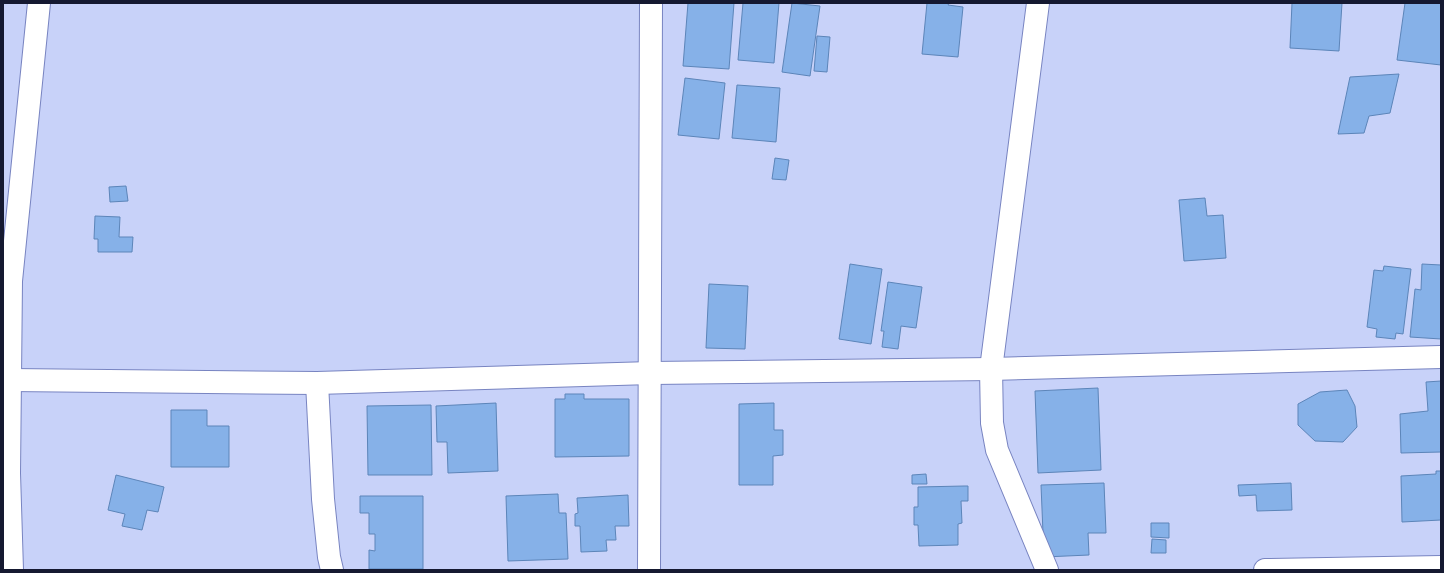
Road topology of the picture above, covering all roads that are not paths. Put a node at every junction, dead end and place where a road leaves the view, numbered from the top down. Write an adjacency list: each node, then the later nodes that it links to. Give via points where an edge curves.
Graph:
1 (39, 3): 7 (street, via 12,273)
2 (651, 3): 6 (street)
3 (1038, 3): 5 (street)
4 (1441, 357): 5 (street)
5 (991, 369): 6 (street); 13 (street, via 992,423 998,450)
6 (651, 373): 8 (street); 12 (street)
7 (10, 380): 8 (street); 10 (street)
8 (317, 383): 11 (street, via 323,499)
9 (1441, 567): 14 (street)
10 (12, 570)
11 (332, 570)
12 (649, 570)
13 (1047, 570)
14 (1265, 570)

